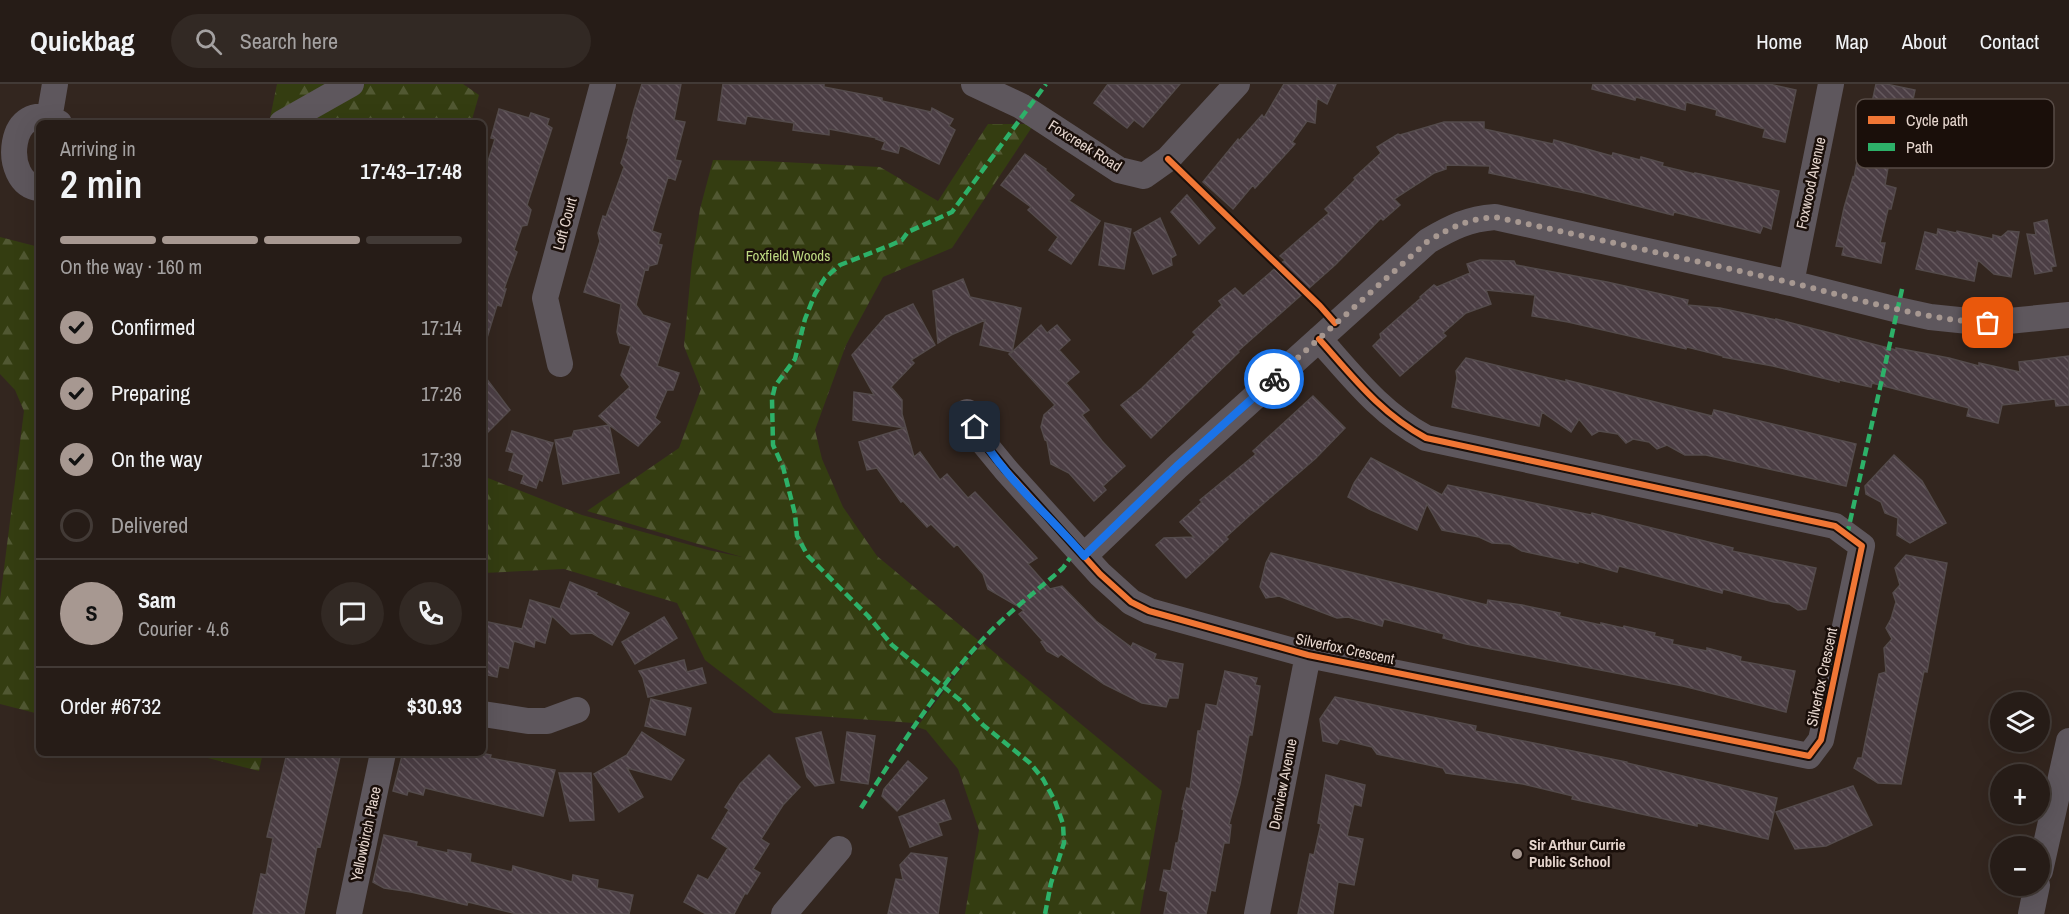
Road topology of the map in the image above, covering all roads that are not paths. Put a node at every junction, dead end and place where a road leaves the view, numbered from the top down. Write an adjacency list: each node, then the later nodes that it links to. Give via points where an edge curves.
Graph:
1 (55, 84): 8 (street)
2 (351, 84): 9 (street)
3 (603, 84): 15 (street, Loft Court, via 544,298)
4 (974, 84): 5 (street, Foxcreek Road, via 1021,106 1119,170 1144,176 1168,159)
5 (1237, 84)
6 (1831, 84): 12 (street, Foxwood Avenue)
7 (51, 120): 10 (street, via 29,119 18,125)
8 (54, 120)
9 (287, 120)
10 (3, 144): 11 (street, via 14,176)
11 (36, 187)
12 (1791, 283): 13 (street, via 1898,310 1963,321 1988,323); 14 (street, via 1495,217 1475,218 1428,241)
13 (2069, 315)
14 (1319, 339): 17 (street, via 1177,466); 18 (street, Silverfox Crescent, via 1382,409 1426,438 1835,526 1862,546 1821,740 1809,756)
15 (560, 364)
16 (967, 412): 17 (street, Silverfox Crescent, via 983,442)
17 (1084, 556): 18 (street, Silverfox Crescent, via 1131,602 1149,611)
18 (1308, 655): 28 (street, Denview Avenue)
19 (577, 710): 20 (street, via 547,722)
20 (486, 714)
21 (2069, 741): 23 (street)
22 (382, 756): 26 (street, Yellowbirch Place)
23 (2048, 836)
24 (839, 849): 27 (street)
25 (2035, 896): 29 (street)
26 (349, 914)
27 (784, 914)
28 (1257, 914)
29 (2031, 914)

